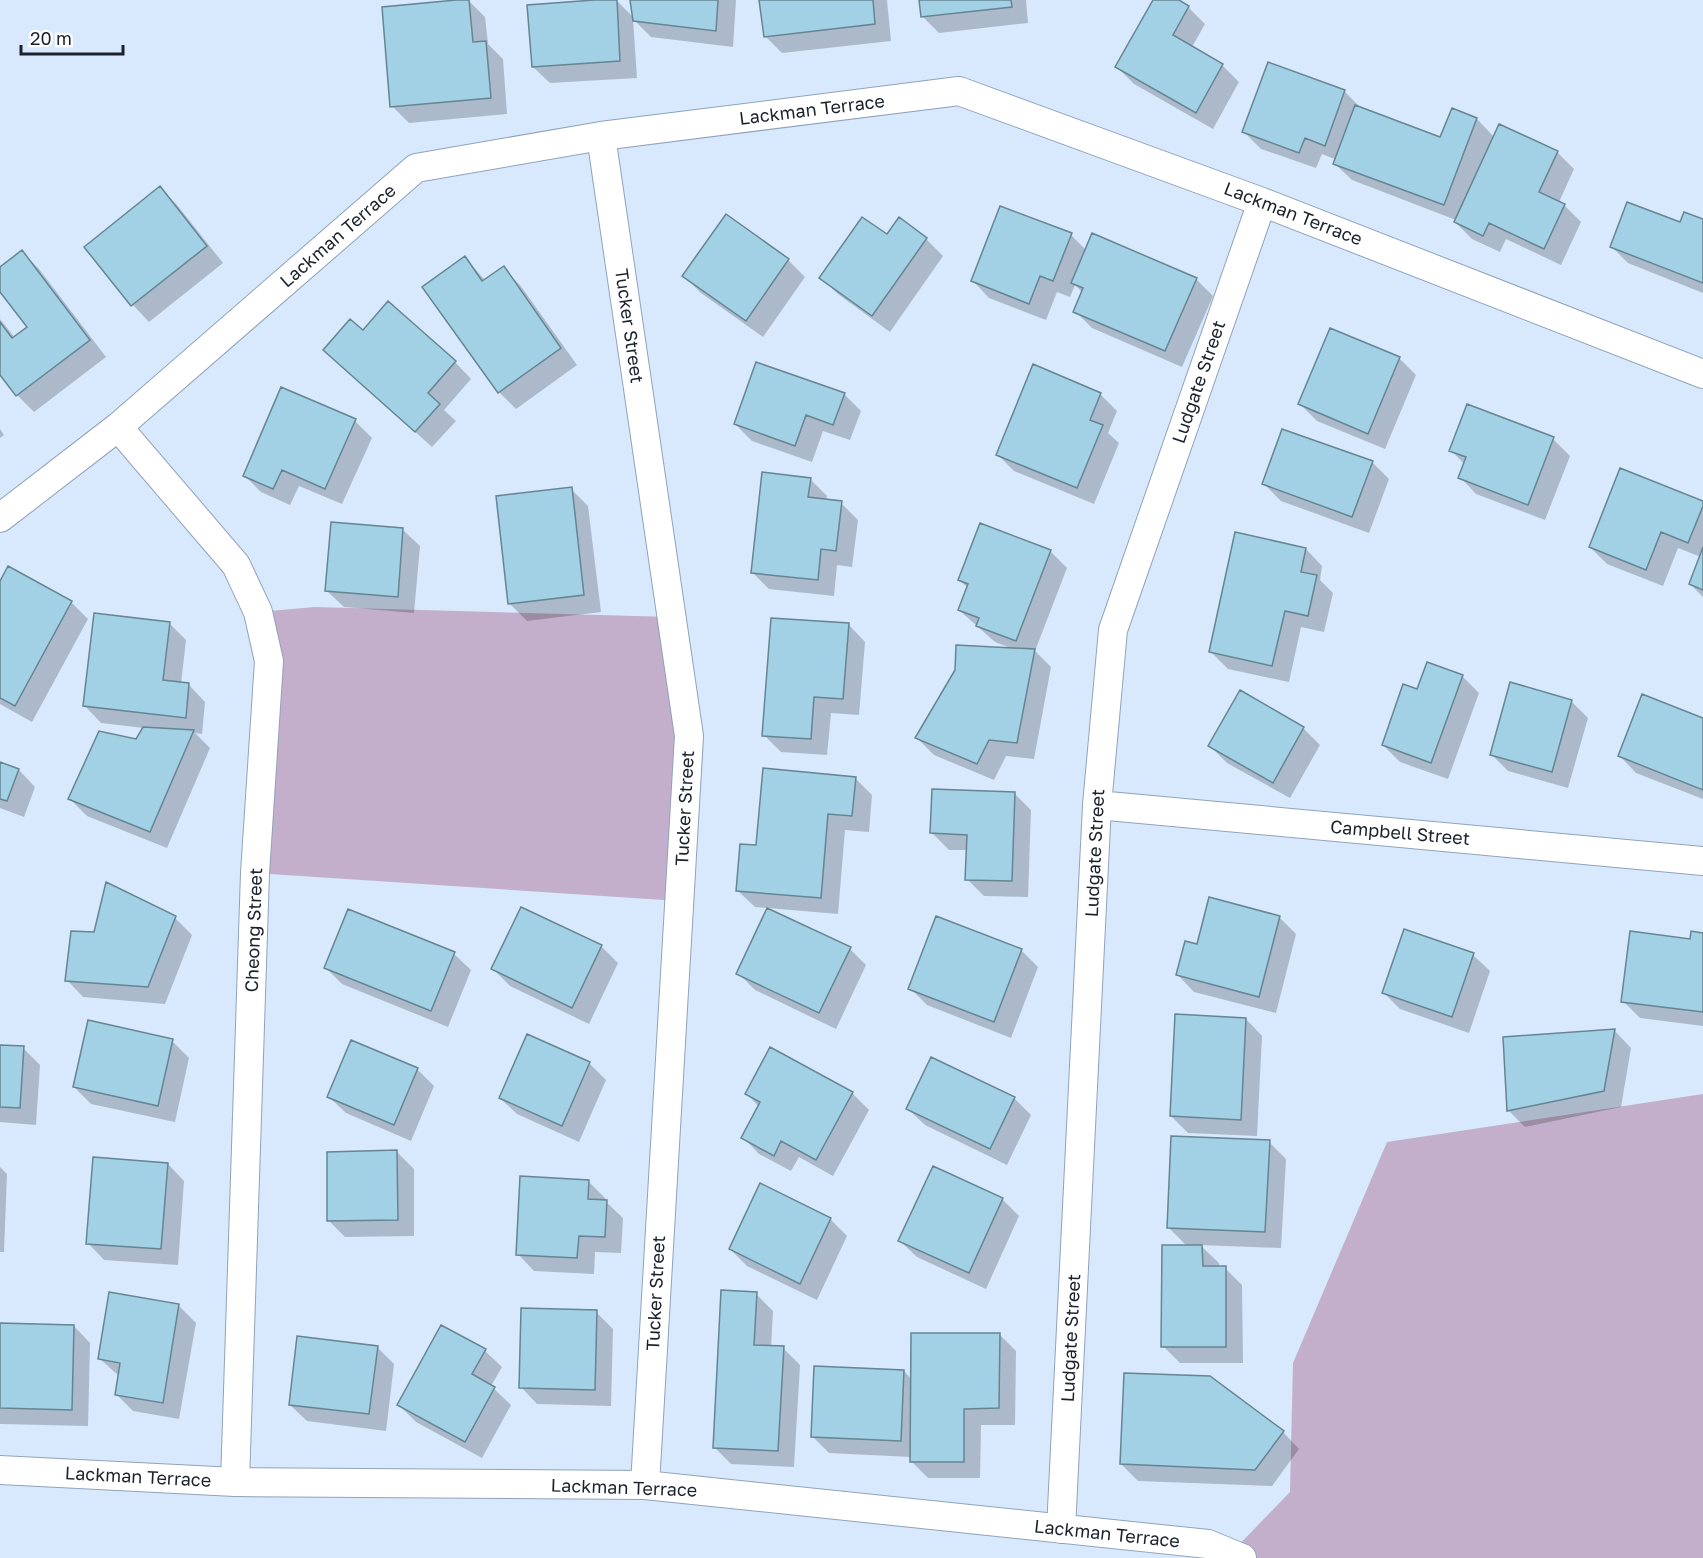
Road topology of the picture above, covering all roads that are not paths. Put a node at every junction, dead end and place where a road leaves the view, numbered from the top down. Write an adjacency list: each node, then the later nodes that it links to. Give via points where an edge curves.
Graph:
1 (601, 136): 2 (street, Lackman Terrace, via 959,91); 4 (street, Lackman Terrace, via 416,168); 10 (street, Tucker Street, via 689,736)
2 (1262, 202): 3 (street, Lackman Terrace); 6 (street, Ludgate Street, via 1113,630)
3 (1703, 374)
4 (118, 427): 5 (street, Lackman Terrace); 9 (street, Cheong Street, via 236,565 258,612 269,661 255,873)
5 (0, 518)
6 (1096, 805): 7 (street, Campbell Street); 11 (street, Ludgate Street)
7 (1703, 861)
8 (0, 1470): 9 (street, Lackman Terrace)
9 (235, 1482): 10 (street, Lackman Terrace)
10 (645, 1485): 11 (street, Lackman Terrace)
11 (1061, 1529): 12 (street, Lackman Terrace, via 1208,1544)
12 (1242, 1558)

